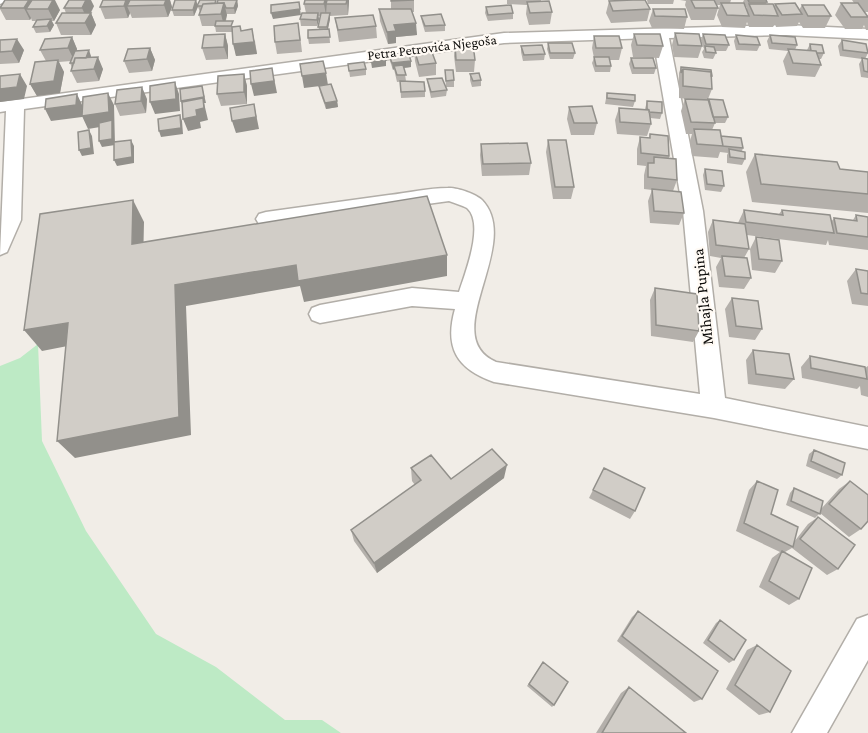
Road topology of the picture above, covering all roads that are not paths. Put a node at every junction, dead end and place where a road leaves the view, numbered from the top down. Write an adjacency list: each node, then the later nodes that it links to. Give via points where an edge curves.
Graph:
1 (660, 32): 2 (street, Petra Petrovića Njegoša, via 786,30); 3 (street, Petra Petrovića Njegoša, via 453,43); 8 (street, Mihajla Pupina, via 693,211)
2 (868, 34)
3 (7, 107): 5 (street, via 10,220)
4 (266, 219): 6 (street, via 450,194 465,196 479,206 486,228)
5 (0, 247)
6 (468, 301): 7 (street, via 412,297); 8 (street, via 462,327 463,345 471,360 494,372)
7 (320, 314)
8 (714, 407): 9 (street)
9 (868, 438)
10 (868, 630): 11 (street)
11 (809, 733)

